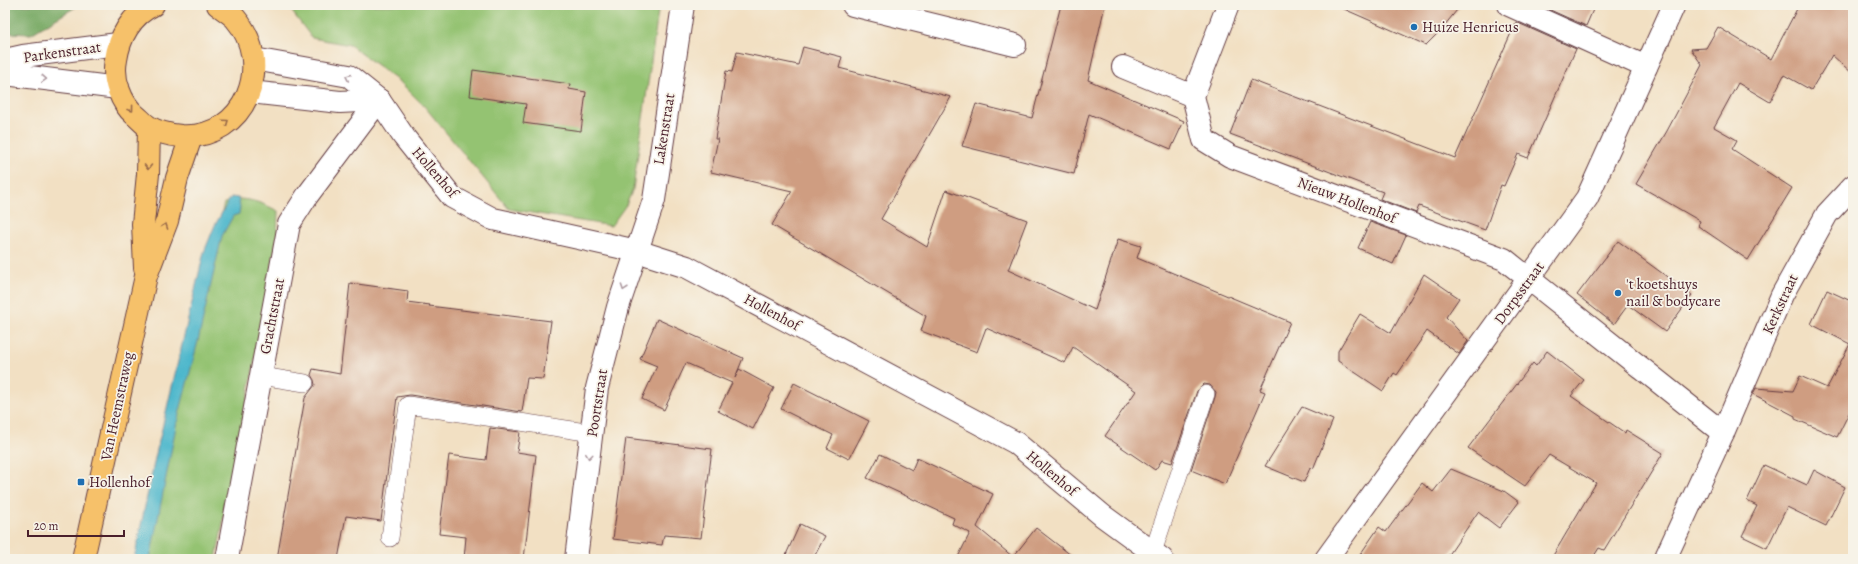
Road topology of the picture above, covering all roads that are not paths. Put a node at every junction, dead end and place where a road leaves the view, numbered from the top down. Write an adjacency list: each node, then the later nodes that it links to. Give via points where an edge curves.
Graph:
1 (153, 5): 8 (main road, via 130,24)
2 (218, 5): 10 (main road, via 234,16 247,33)
3 (683, 5): 22 (street, Lakenstraat, via 654,200)
4 (853, 5): 9 (street)
5 (1228, 5): 17 (street)
6 (1509, 5): 13 (street)
7 (1674, 5): 13 (street, Dorpsstraat)
8 (118, 44): 11 (street, Parkenstraat); 15 (main road, via 115,66)
9 (1015, 45)
10 (254, 59): 16 (main road); 18 (street, Hollenhof, one-way to 10, via 349,76)
11 (5, 60)
12 (1123, 67): 17 (street)
13 (1646, 68): 24 (street, Dorpsstraat, via 1587,198)
14 (5, 74): 15 (street, Parkenstraat, one-way to 15)
15 (118, 88): 19 (main road, one-way to 19, via 130,111)
16 (250, 92): 18 (street, via 340,102); 20 (main road, one-way to 16, via 214,131 234,117)
17 (1193, 96): 24 (street, Nieuw Hollenhof, via 1204,140 1230,156 1504,259)
18 (379, 100): 22 (street, Hollenhof, via 404,137 452,197 493,220); 25 (street, Grachtstraat, via 289,224)
19 (149, 128): 20 (main road, via 169,135); 23 (main road, Van Heemstraweg, one-way to 23, via 143,224)
20 (191, 137): 23 (main road, Van Heemstraweg, one-way to 20, via 167,221)
21 (1853, 186): 29 (street, Kerkstraat, via 1827,214 1782,295)
22 (636, 251): 28 (street, Poortstraat, one-way to 28, via 597,388); 31 (street, Hollenhof, via 687,267 1016,443 1103,516)
23 (146, 276): 32 (main road, Van Heemstraweg)
24 (1529, 279): 29 (street); 35 (street, Dorpsstraat)
25 (261, 376): 26 (lane); 33 (street, Grachtstraat)
26 (305, 382)
27 (1206, 394): 31 (lane)
28 (592, 433): 30 (lane, via 408,405); 34 (street, Poortstraat, one-way to 34)
29 (1723, 433): 36 (street, Kerkstraat)
30 (390, 538)
31 (1157, 556)
32 (83, 559)
33 (227, 559)
34 (576, 559)
35 (1326, 559)
36 (1665, 559)

